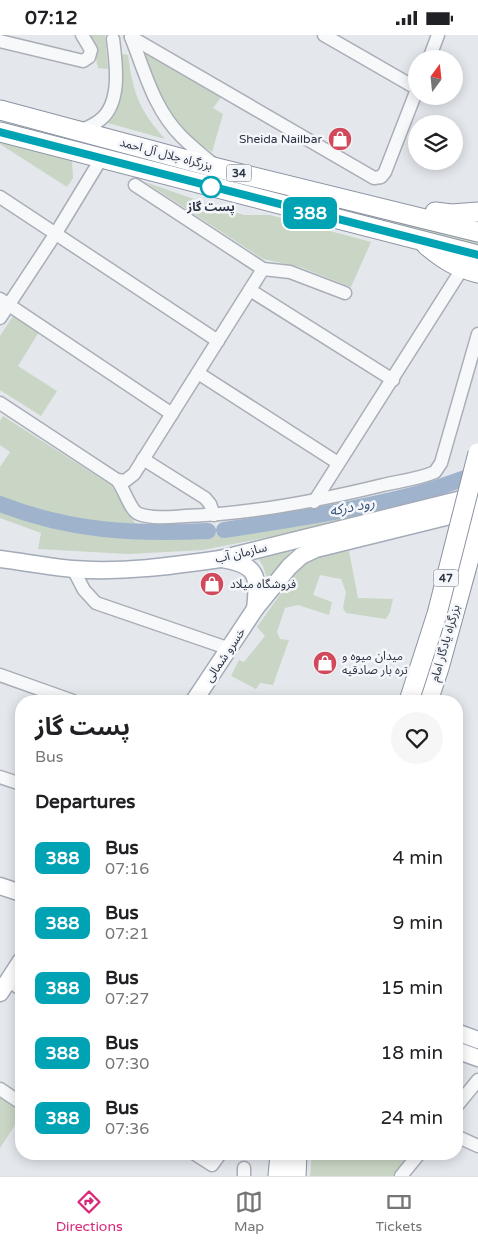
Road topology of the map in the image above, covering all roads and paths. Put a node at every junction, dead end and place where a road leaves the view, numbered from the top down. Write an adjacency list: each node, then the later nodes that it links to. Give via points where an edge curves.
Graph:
1 (82, 35): 6 (street, via 91,49 89,57 83,61)
2 (324, 35): 8 (street)
3 (438, 35): 7 (street)
4 (131, 36): 5 (street, via 125,47 118,47); 9 (street, via 374,177 385,173); 14 (street, via 148,86 162,113 180,136)
5 (113, 37): 12 (street, via 116,68 112,102 101,120)
6 (0, 41)
7 (432, 50)
8 (408, 83)
9 (411, 105)
10 (0, 110): 12 (highway, بزرگراه جلال آل احمد / 34)
11 (0, 131): 13 (highway, بزرگراه جلال آل احمد / 34)
12 (80, 131): 14 (highway, بزرگراه جلال آل احمد / 34)
13 (101, 159): 20 (street); 21 (highway, بزرگراه جلال آل احمد / 34)
14 (217, 168): 17 (highway, بزرگراه جلال آل احمد / 34)
15 (135, 185): 23 (street)
16 (0, 197): 20 (street)
17 (375, 207): 18 (highway, via 452,215); 19 (highway, بزرگراه جلال آل احمد / 34)
18 (478, 212)
19 (478, 232)
20 (56, 233): 27 (street); 30 (street)
21 (421, 241): 22 (highway, بزرگراه جلال آل احمد / 34); 24 (highway, via 446,261)
22 (478, 255)
23 (263, 269): 25 (street); 26 (street, via 290,272)
24 (470, 271): 32 (street)
25 (250, 290): 30 (street); 32 (street)
26 (345, 293)
27 (4, 302): 28 (street); 34 (street)
28 (0, 318)
29 (478, 334): 40 (street, via 441,463 435,472)
30 (218, 341): 31 (street)
31 (198, 373): 34 (street); 37 (street)
32 (393, 380): 37 (street)
33 (0, 403): 38 (street)
34 (172, 414): 36 (street)
35 (478, 453): 53 (highway, بزرگراه یادگار امام / 47, bridge, via 437,614)
36 (143, 459): 38 (street, via 131,477 125,481); 42 (street, via 205,498)
37 (338, 463): 40 (street)
38 (117, 480): 42 (street, via 138,514 159,517)
39 (478, 495): 43 (main road, سازمان آب)
40 (314, 502): 42 (street)
41 (478, 509): 43 (main road, سازمان آب)
42 (214, 515)
43 (391, 524): 46 (main road, سازمان آب); 48 (main road, سازمان آب, via 301,556)
44 (478, 527): 54 (highway, بزرگراه یادگار امام / 47)
45 (0, 559): 47 (main road, سازمان آب)
46 (220, 559): 47 (main road, سازمان آب, via 129,569); 48 (main road, via 242,564 253,573 258,586)
47 (73, 569): 49 (street, via 84,591 96,603)
48 (256, 609): 49 (main road, خسرو شمالی)
49 (230, 649): 52 (main road, خسرو شمالی)
50 (0, 675): 51 (street)
51 (56, 695)
52 (198, 695)
53 (411, 695)
54 (430, 695)
55 (0, 777): 56 (street)
56 (15, 782)
57 (0, 886): 58 (main road)
58 (15, 891)
59 (15, 975): 60 (main road)
60 (10, 987)
61 (463, 1035): 62 (main road)
62 (478, 1040)
63 (463, 1053): 64 (main road)
64 (478, 1058)
65 (478, 1080): 67 (street)
66 (0, 1089): 68 (street)
67 (463, 1098)
68 (15, 1099)
69 (463, 1139): 70 (street)
70 (478, 1146)
71 (204, 1160): 72 (street, via 212,1165)
72 (216, 1160)
73 (279, 1160): 77 (highway)
74 (297, 1160): 78 (highway)
75 (414, 1160): 76 (street)
76 (403, 1175)
77 (278, 1176)
78 (296, 1176)

